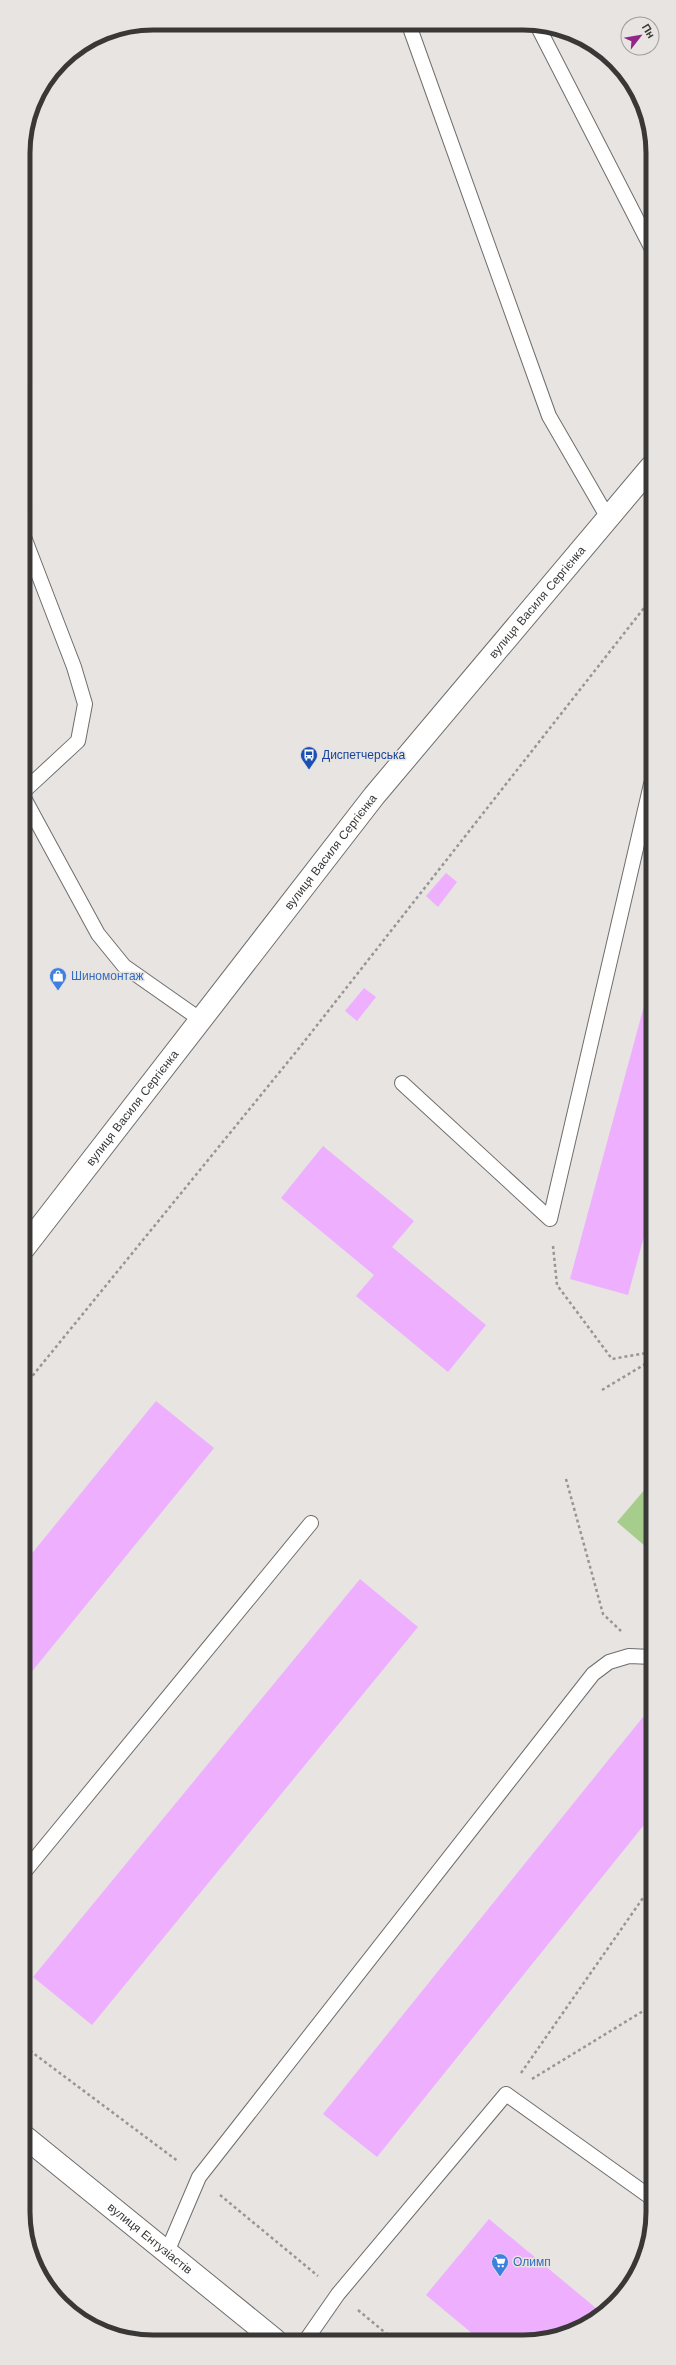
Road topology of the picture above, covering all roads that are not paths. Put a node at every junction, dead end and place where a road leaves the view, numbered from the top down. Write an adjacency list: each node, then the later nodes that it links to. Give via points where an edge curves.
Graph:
1 (411, 30): 5 (lane, via 549,416)
2 (539, 31): 3 (lane)
3 (646, 237)
4 (646, 473): 5 (main road, вулиця Василя Сергієнка)
5 (608, 518): 10 (main road, вулиця Василя Сергієнка, via 374,796)
6 (30, 553): 7 (lane, via 74,667 85,704 78,741)
7 (30, 785)
8 (646, 806): 11 (lane, via 550,1219)
9 (30, 809): 10 (lane, via 98,934 124,966)
10 (201, 1020): 12 (main road, вулиця Василя Сергієнка)
11 (402, 1083)
12 (30, 1240)
13 (312, 1523): 15 (lane)
14 (646, 1657): 18 (lane, via 629,1656 609,1662 593,1674 198,2177)
15 (30, 1865)
16 (30, 2141): 18 (main road, вулиця Ентузіастів)
17 (646, 2194): 20 (lane, via 506,2094 338,2294)
18 (167, 2252): 19 (main road, вулиця Ентузіастів)
19 (269, 2335)
20 (309, 2335)

